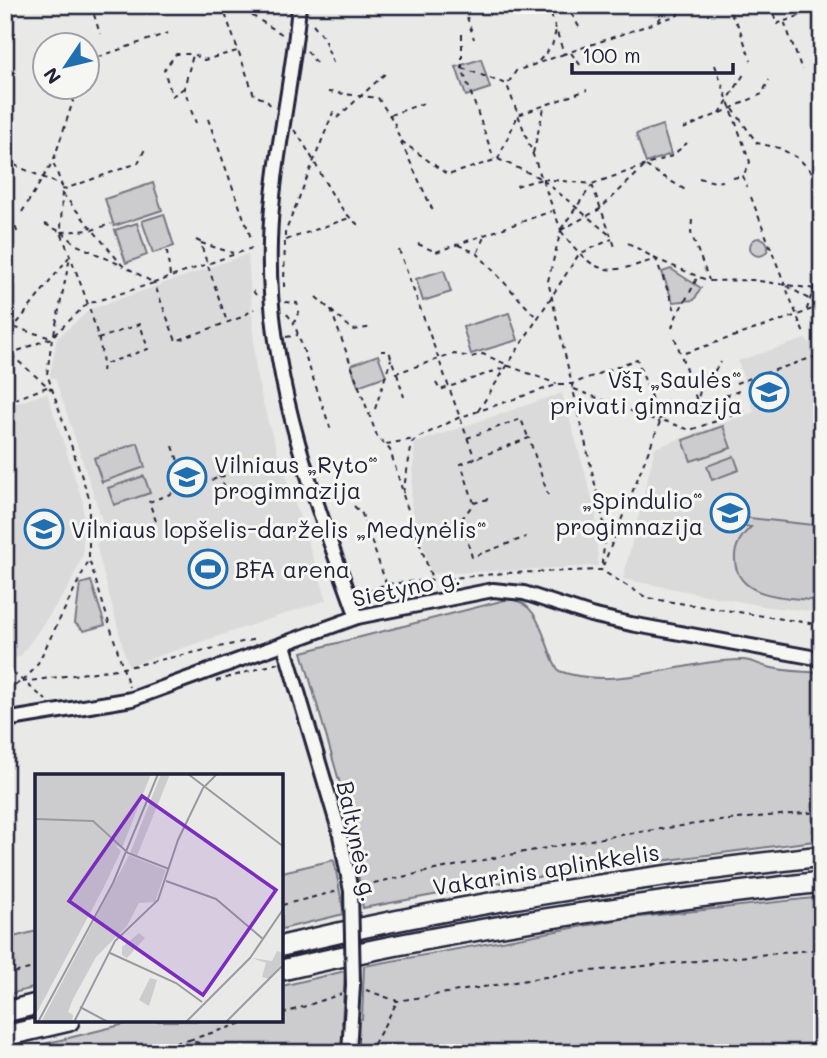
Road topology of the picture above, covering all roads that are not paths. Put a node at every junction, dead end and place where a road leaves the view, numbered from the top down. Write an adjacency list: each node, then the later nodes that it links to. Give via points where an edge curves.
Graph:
1 (299, 5): 2 (street, via 270,243 276,347 294,432)
2 (357, 617): 3 (street, Sietyno g.); 4 (street, Sietyno g., via 509,589 605,618)
3 (284, 645): 5 (street, Sietyno g., via 132,698); 14 (street, Baltynės g., bridge, via 339,830 351,890)
4 (822, 659)
5 (5, 720)
6 (822, 856): 8 (highway, Vakarinis aplinkkelis, via 568,889 443,910)
7 (822, 882): 9 (highway, via 628,905 441,935)
8 (284, 946)
9 (284, 970)
10 (35, 1004): 11 (highway)
11 (5, 1012)
12 (60, 1023): 13 (highway)
13 (5, 1037)
14 (349, 1053)

